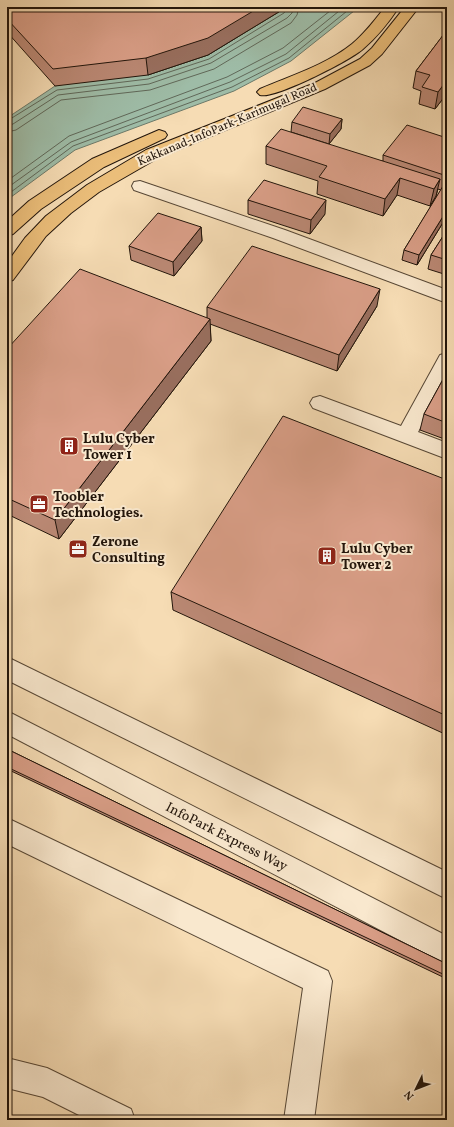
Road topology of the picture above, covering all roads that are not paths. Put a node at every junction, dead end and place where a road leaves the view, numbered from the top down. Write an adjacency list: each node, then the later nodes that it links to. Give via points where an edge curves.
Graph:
1 (392, 7): 3 (main road, Kakkanad-InfoPark-Karimugal Road, via 355,48 335,60)
2 (412, 7): 7 (main road, Kakkanad-InfoPark-Karimugal Road, via 377,51 349,71 320,86 152,154 115,174 62,213 40,233)
3 (253, 97)
4 (202, 118): 6 (main road, Kakkanad-InfoPark-Karimugal Road, via 98,163 35,205)
5 (140, 186): 8 (street, via 279,234)
6 (7, 230)
7 (7, 276)
8 (447, 297)
9 (447, 360): 11 (street)
10 (320, 403): 11 (street)
11 (406, 435): 12 (street)
12 (447, 451)
13 (7, 668): 16 (street)
14 (7, 722): 17 (street, InfoPark Express Way)
15 (7, 831): 20 (street, via 318,981)
16 (447, 886)
17 (447, 950)
18 (7, 1073): 19 (street, via 47,1083)
19 (120, 1120)
20 (299, 1120)

